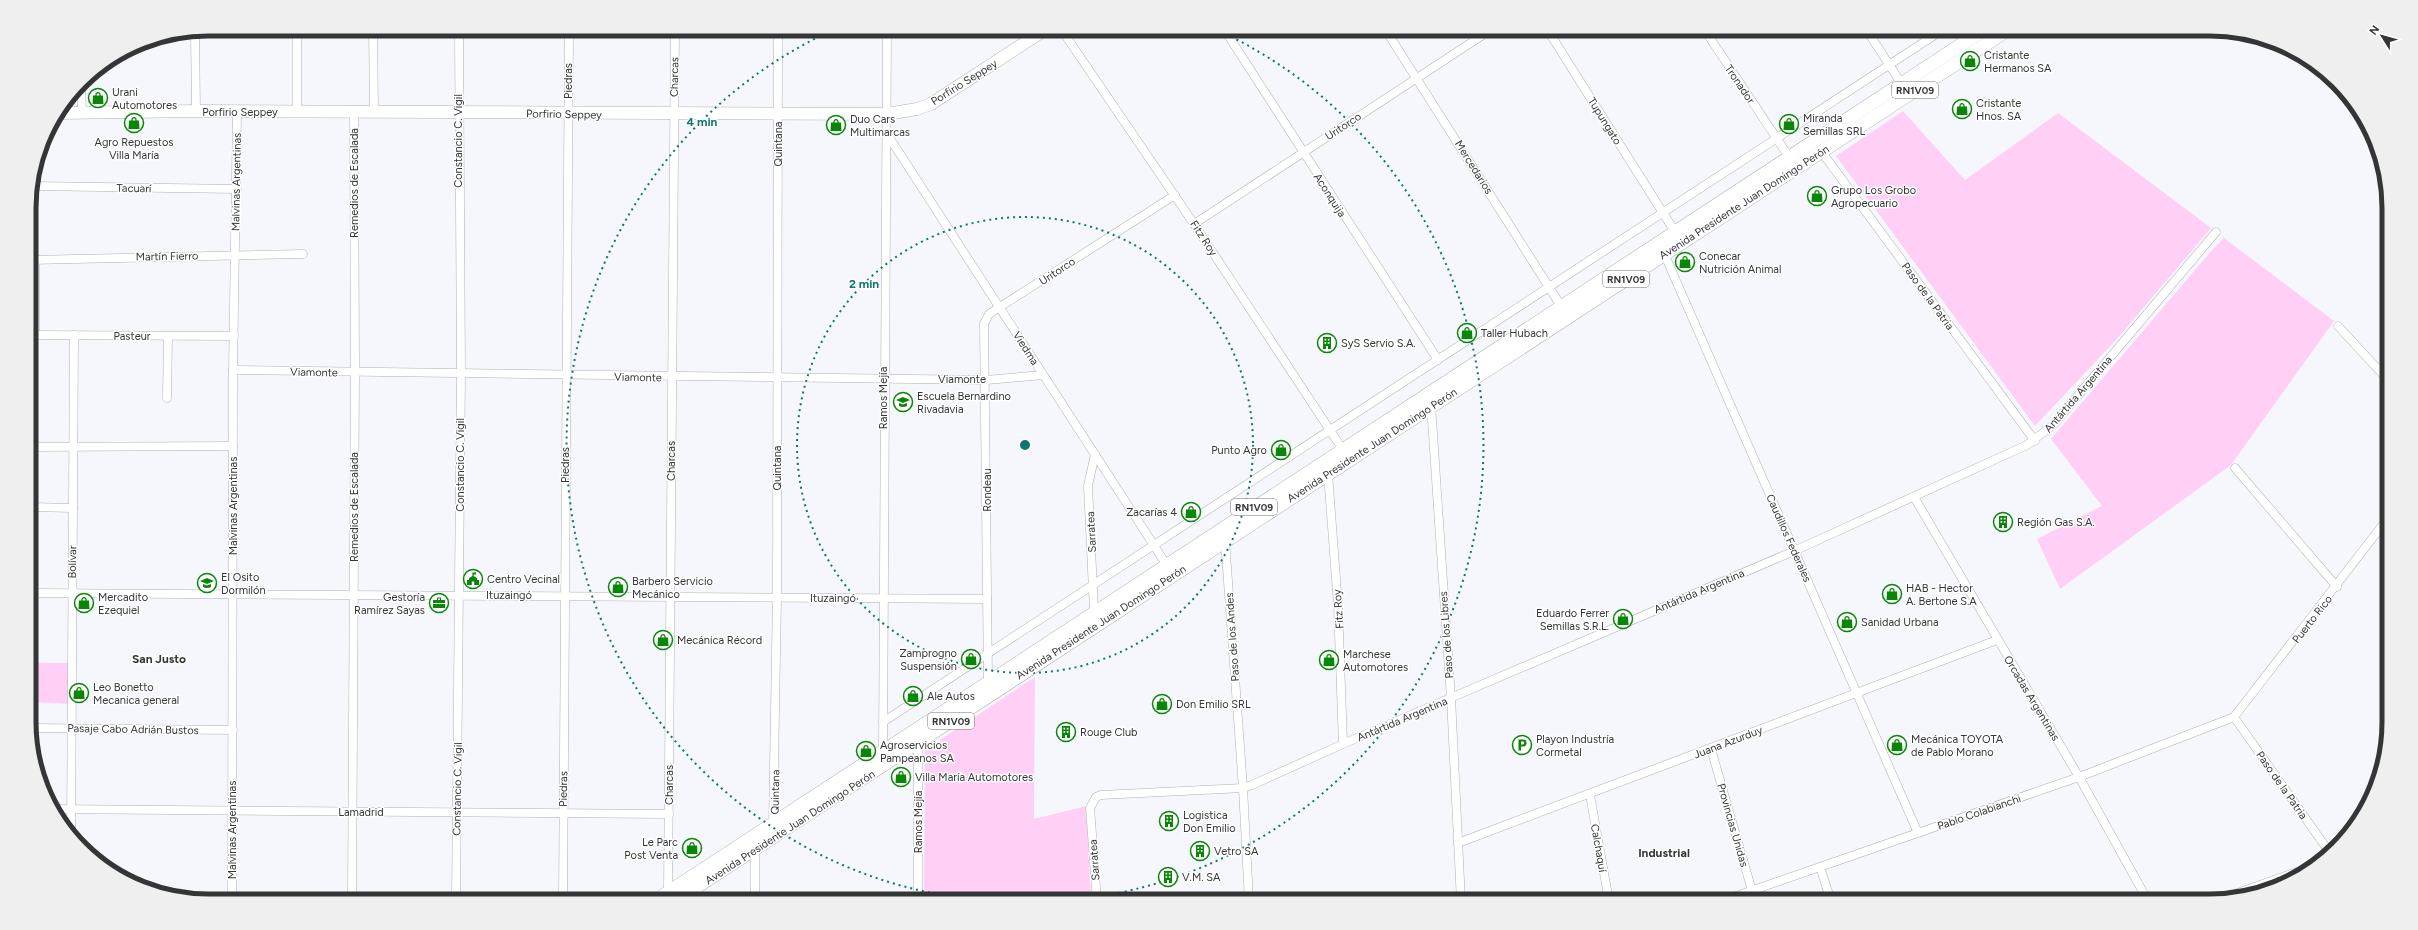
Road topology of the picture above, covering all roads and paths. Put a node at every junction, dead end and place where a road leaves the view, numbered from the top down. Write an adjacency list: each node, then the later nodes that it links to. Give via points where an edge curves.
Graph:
1 (195, 36): 24 (street)
2 (297, 36): 27 (street)
3 (373, 36): 29 (street)
4 (459, 36): 30 (street, Constancio C. Vigil)
5 (569, 36): 32 (street, Piedras)
6 (675, 36): 34 (street, Charcas)
7 (778, 36): 35 (street, Quintana)
8 (887, 36): 33 (street, Ramos Mejía)
9 (1035, 36): 33 (main road, Porfirio Seppey, via 931,104)
10 (1065, 36): 43 (street, Fitz Roy)
11 (1228, 36): 39 (street, Aconquija)
12 (1390, 36): 21 (street, Mercedarios)
13 (1481, 36): 21 (street, Uritorco)
14 (1551, 36): 44 (street, Tupungato)
15 (1709, 36): 37 (street, Tronador)
16 (1871, 36): 20 (street)
17 (1933, 36): 20 (street)
18 (1974, 36): 22 (main road, Avenida Presidente Juan Domingo Perón / RN1V09)
19 (1998, 36): 38 (main road, Avenida Presidente Juan Domingo Perón / RN1V09)
20 (1890, 64): 22 (street); 37 (street)
21 (1417, 78): 39 (street, Uritorco); 52 (street, Mercedarios)
22 (1902, 83): 40 (main road, Avenida Presidente Juan Domingo Perón / RN1V09)
23 (81, 91): 25 (street)
24 (196, 111): 25 (main road, Porfirio Seppey); 26 (main road, Porfirio Seppey)
25 (82, 112): 31 (main road, Porfirio Seppey)
26 (237, 112): 27 (main road, Porfirio Seppey); 42 (street, Malvinas Argentinas)
27 (297, 112): 28 (main road, Porfirio Seppey)
28 (354, 112): 29 (main road, Porfirio Seppey); 62 (street, Remedios de Escalada)
29 (374, 112): 30 (main road, Porfirio Seppey)
30 (458, 112): 32 (main road, Porfirio Seppey); 63 (street, Constancio C. Vigil)
31 (65, 113)
32 (568, 114): 34 (main road, Porfirio Seppey); 66 (street, Piedras)
33 (887, 114): 35 (main road, Porfirio Seppey); 36 (street, Ramos Mejía)
34 (673, 115): 35 (main road, Porfirio Seppey); 67 (street, Charcas)
35 (778, 115): 68 (street, Quintana)
36 (886, 133): 54 (street, Viedma); 69 (street, Ramos Mejía)
37 (1777, 138): 40 (street, Tronador); 44 (street)
38 (1821, 151): 48 (main road, Avenida Presidente Juan Domingo Perón / RN1V09); 75 (street, Paso de la Patria)
39 (1303, 152): 45 (street, Uritorco); 60 (street, Aconquija)
40 (1789, 157): 46 (main road, Avenida Presidente Juan Domingo Perón / RN1V09)
41 (37, 186): 42 (street, Tacuarí)
42 (237, 189): 50 (street, Malvinas Argentinas)
43 (1175, 195): 45 (street, Fitz Roy); 54 (street, Uritorco)
44 (1663, 213): 46 (street, Tupungato); 52 (street)
45 (1194, 224): 74 (street, Fitz Roy)
46 (1675, 232): 48 (main road, Avenida Presidente Juan Domingo Perón / RN1V09)
47 (2216, 232): 75 (street, Antártida Argentina, via 2053,425)
48 (1662, 248): 53 (main road, Avenida Presidente Juan Domingo Perón / RN1V09); 73 (main road, Avenida Presidente Juan Domingo Perón / RN1V09); 89 (street, Caudillos Federales)
49 (304, 254): 50 (street, Martín Fierro)
50 (235, 255): 51 (street, Martín Fierro); 59 (street, Malvinas Argentinas)
51 (36, 259)
52 (1549, 287): 53 (street, Mercedarios); 60 (street)
53 (1561, 306): 71 (main road, Avenida Presidente Juan Domingo Perón / RN1V09)
54 (999, 308): 65 (street, Viedma); 70 (street, Rondeau, via 989,314 984,324)
55 (2338, 326): 64 (street)
56 (36, 335): 57 (street, Pasteur)
57 (74, 336): 58 (street, Pasteur); 76 (street, Bolívar)
58 (168, 336): 59 (street, Pasteur); 72 (street)
59 (234, 336): 61 (street, Malvinas Argentinas)
60 (1438, 360): 74 (street)
61 (233, 370): 62 (street, Viamonte); 77 (street, Malvinas Argentinas)
62 (355, 372): 63 (street, Viamonte); 96 (street, Remedios de Escalada)
63 (461, 374): 66 (street, Viamonte); 97 (street, Constancio C. Vigil)
64 (2382, 374)
65 (1043, 375): 70 (street, Viamonte); 80 (street, Viedma)
66 (565, 376): 67 (street, Viamonte); 98 (street, Piedras)
67 (671, 377): 68 (street, Viamonte); 99 (street, Charcas)
68 (778, 378): 69 (street, Viamonte); 100 (street, Quintana)
69 (884, 379): 70 (street, Viamonte); 101 (street, Ramos Mejía)
70 (986, 380): 102 (street, Rondeau)
71 (1429, 393): 73 (street, Paso de los Libres); 79 (main road, Avenida Presidente Juan Domingo Perón / RN1V09)
72 (167, 398)
73 (1431, 406): 82 (main road, Avenida Presidente Juan Domingo Perón / RN1V09); 108 (street, Paso de los Libres)
74 (1330, 430): 79 (street, Fitz Roy); 88 (street)
75 (2034, 441): 83 (street, Antártida Argentina)
76 (73, 446): 77 (street); 78 (street); 85 (street, Bolívar)
77 (233, 446): 95 (street, Malvinas Argentinas)
78 (36, 447)
79 (1343, 450): 90 (main road, Avenida Presidente Juan Domingo Perón / RN1V09)
80 (1095, 454): 88 (street, Viedma); 91 (street, Sarratea, via 1088,486)
81 (2235, 468): 92 (street)
82 (1328, 474): 87 (main road, Avenida Presidente Juan Domingo Perón / RN1V09); 115 (street, Fitz Roy, via 1338,605)
83 (1914, 497): 89 (street, Antártida Argentina); 104 (street, Orcadas Argentinas)
84 (36, 507): 85 (street)
85 (73, 508): 94 (street, Bolívar)
86 (2382, 526): 92 (street, Puerto Rico)
87 (1225, 540): 114 (main road, Avenida Presidente Juan Domingo Perón / RN1V09); 120 (street, Paso de los Andes)
88 (1154, 545): 90 (street, Viedma); 91 (street)
89 (1794, 551): 107 (street, Caudillos Federales); 108 (street, Antártida Argentina)
90 (1166, 564): 103 (main road, Avenida Presidente Juan Domingo Perón / RN1V09)
91 (1093, 585): 103 (street, Sarratea); 105 (street)
92 (2336, 587): 109 (street, Puerto Rico)
93 (36, 593): 94 (street, Ituzaingó)
94 (72, 593): 95 (street, Ituzaingó); 112 (street, Bolívar)
95 (233, 593): 96 (street, Ituzaingó); 113 (street, Malvinas Argentinas)
96 (354, 594): 97 (street, Ituzaingó); 127 (street, Remedios de Escalada)
97 (459, 595): 98 (street, Ituzaingó); 125 (street, Constancio C. Vigil)
98 (566, 596): 99 (street, Ituzaingó); 128 (street, Piedras)
99 (670, 596): 100 (street, Ituzaingó); 129 (street, Charcas)
100 (777, 597): 101 (street, Ituzaingó); 130 (street, Quintana)
101 (883, 598): 102 (street, Ituzaingó); 110 (street, Ramos Mejía)
102 (987, 598): 105 (street, Rondeau)
103 (1094, 611): 106 (main road, Avenida Presidente Juan Domingo Perón / RN1V09)
104 (1997, 640): 107 (street, Juana Azurduy); 119 (street, Orcadas Argentinas)
105 (988, 654): 106 (street, Rondeau); 110 (street)
106 (988, 681): 117 (main road, Avenida Presidente Juan Domingo Perón / RN1V09)
107 (1858, 694): 116 (street, Juana Azurduy); 132 (street, Caudillos Federales)
108 (1451, 698): 115 (street, Antártida Argentina); 133 (street, Paso de los Libres)
109 (2234, 717): 119 (street, Pablo Colabianchi); 134 (street, Paso de la Patria)
110 (883, 722): 117 (street, Ramos Mejía)
111 (36, 728): 112 (street, Pasaje Cabo Adrián Bustos)
112 (72, 728): 113 (street, Pasaje Cabo Adrián Bustos); 124 (street, Bolívar)
113 (233, 730): 126 (street, Malvinas Argentinas)
114 (918, 743): 118 (main road, Avenida Presidente Juan Domingo Perón / RN1V09); 148 (street, Ramos Mejía)
115 (1343, 744): 120 (street, Antártida Argentina)
116 (1711, 749): 121 (street, Juana Azurduy); 138 (street, Provincias Unidas)
117 (883, 752): 118 (street, Ramos Mejía); 130 (main road, Avenida Presidente Juan Domingo Perón / RN1V09)
118 (884, 766): 135 (main road, Avenida Presidente Juan Domingo Perón / RN1V09)
119 (2079, 777): 132 (street, Pablo Colabianchi); 156 (street, Orcadas Argentinas)
120 (1243, 788): 122 (street, Antártida Argentina); 150 (street, Paso de los Andes)
121 (1590, 795): 133 (street, Juana Azurduy); 152 (street, Calchaquí)
122 (1096, 797): 149 (street, Sarratea, via 1090,808)
123 (59, 808): 124 (street, Lamadrid)
124 (71, 809): 126 (street, Lamadrid); 131 (street, Bolívar)
125 (457, 811): 127 (street, Lamadrid); 128 (street, Lamadrid); 142 (street, Constancio C. Vigil)
126 (232, 812): 127 (street, Lamadrid); 140 (street, Malvinas Argentinas)
127 (351, 812): 141 (street, Remedios de Escalada)
128 (563, 812): 129 (street, Lamadrid); 143 (street, Piedras)
129 (669, 814): 144 (street, Charcas)
130 (774, 823): 135 (street, Quintana); 145 (main road, Avenida Presidente Juan Domingo Perón / RN1V09)
131 (71, 827)
132 (1918, 833): 136 (street, Pablo Colabianchi)
133 (1458, 844): 151 (street, Paso de los Libres)
134 (2327, 849)
135 (754, 850): 146 (main road, Avenida Presidente Juan Domingo Perón / RN1V09); 147 (street)
136 (1820, 867): 138 (street, Pablo Colabianchi); 155 (street)
137 (2288, 875): 139 (street)
138 (1752, 890): 153 (street, Pablo Colabianchi); 154 (street, Provincias Unidas)
139 (2242, 891)
140 (232, 894)
141 (352, 894)
142 (456, 894)
143 (563, 894)
144 (672, 894)
145 (676, 894)
146 (677, 894)
147 (755, 894)
148 (918, 894)
149 (1096, 894)
150 (1249, 894)
151 (1461, 894)
152 (1608, 894)
153 (1741, 894)
154 (1753, 894)
155 (1829, 894)
156 (2144, 894)

